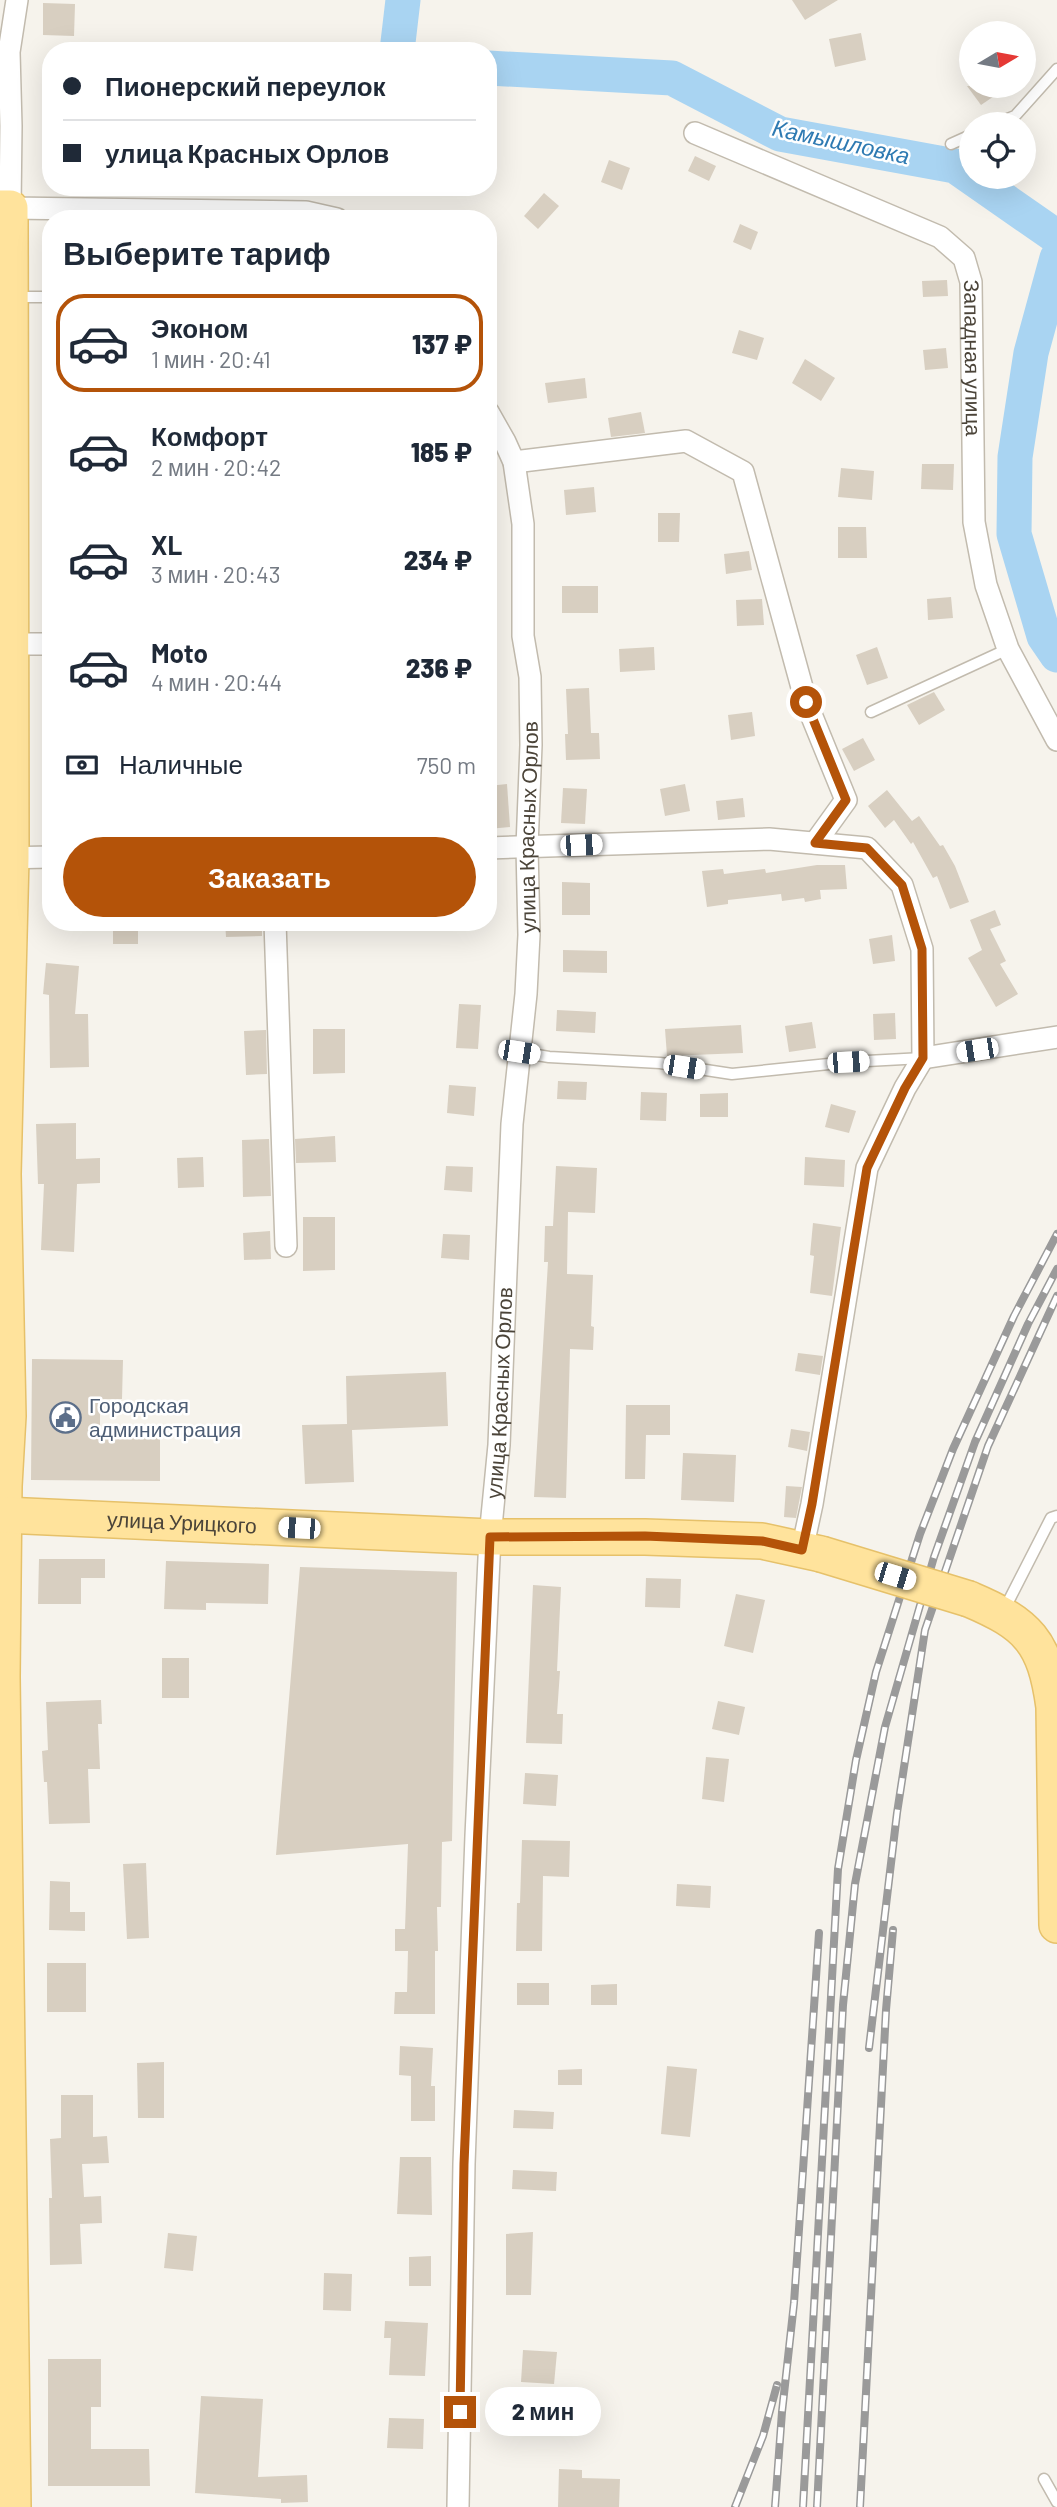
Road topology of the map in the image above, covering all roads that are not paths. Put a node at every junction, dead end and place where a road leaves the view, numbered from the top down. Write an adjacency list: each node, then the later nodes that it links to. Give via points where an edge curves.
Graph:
1 (17, 0): 7 (street, via 9,52 11,126)
2 (1057, 69): 3 (lane)
3 (1019, 112)
4 (695, 133): 15 (street, Западная улица, via 940,237 964,258 971,282 974,522 986,585)
5 (959, 140): 6 (lane)
6 (951, 144)
7 (5, 208): 8 (street); 9 (main road)
8 (47, 210)
9 (10, 298): 10 (lane); 13 (main road)
10 (42, 298)
11 (497, 428): 12 (street, улица Красных Орлов)
12 (514, 462): 18 (street, via 686,441 743,472 806,702 846,800); 19 (street, улица Красных Орлов, via 523,524 523,636 530,677)
13 (10, 644): 14 (street); 22 (main road)
14 (42, 644)
15 (1008, 649): 16 (lane); 17 (street, Западная улица)
16 (871, 712)
17 (1057, 740)
18 (815, 843): 19 (street, via 769,839); 26 (street, via 867,848 902,885 922,949)
19 (527, 847): 20 (street); 25 (street, улица Красных Орлов, via 529,935)
20 (497, 848)
21 (42, 857): 22 (street)
22 (5, 858): 28 (main road, via 3,1174 8,1416)
23 (275, 931): 27 (street)
24 (1057, 1037): 26 (street)
25 (519, 1052): 26 (lane, via 660,1063 732,1074); 30 (street, улица Красных Орлов)
26 (923, 1058): 31 (street, via 867,1168 814,1491)
27 (286, 1246)
28 (4, 1515): 30 (main road, улица Урицкого); 36 (main road)
29 (1057, 1517): 32 (lane, via 1051,1518)
30 (490, 1537): 31 (main road, улица Урицкого, via 762,1541); 37 (street, улица Красных Орлов, via 464,2164)
31 (812, 1552): 32 (main road, улица Урицкого, bridge)
32 (1003, 1613): 33 (main road, via 1046,1653 1054,1707)
33 (1057, 1925)
34 (1044, 2479): 35 (lane)
35 (1057, 2502)
36 (13, 2507)
37 (458, 2507)

